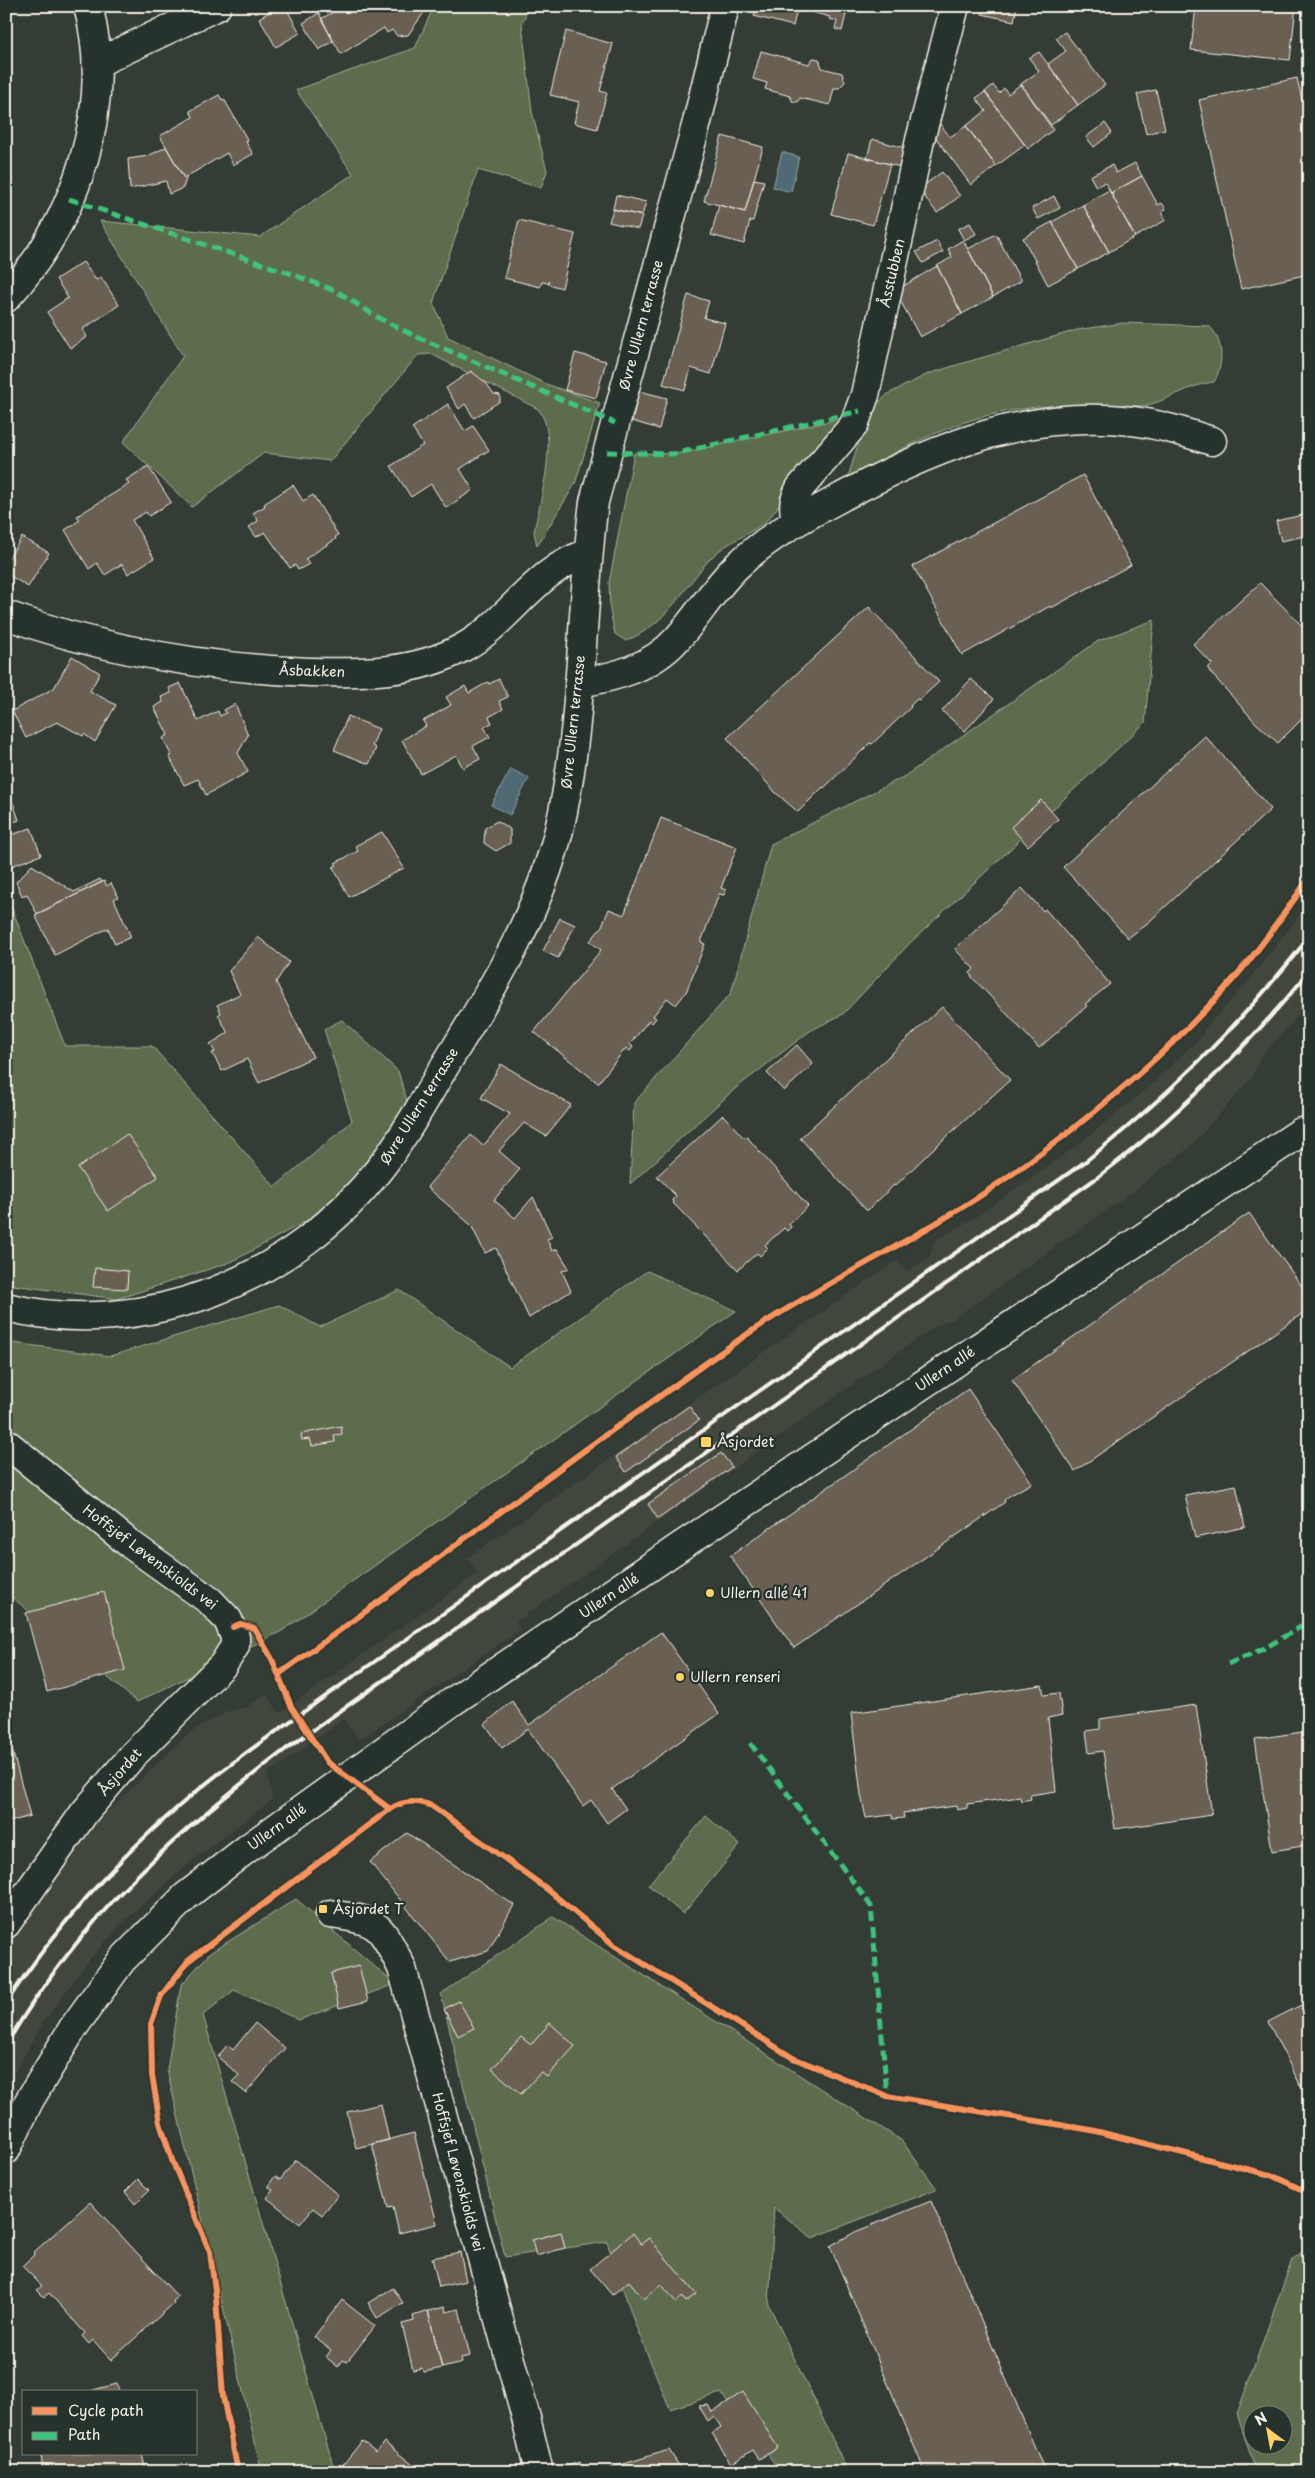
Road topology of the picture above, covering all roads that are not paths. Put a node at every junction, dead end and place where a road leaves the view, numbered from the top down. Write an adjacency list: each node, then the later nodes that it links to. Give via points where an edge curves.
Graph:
1 (88, 6): 5 (street)
2 (217, 6): 5 (street)
3 (725, 6): 9 (street, Øvre Ullern terrasse, via 697,122 606,452 594,502)
4 (955, 6): 8 (street, Åsstubben, via 920,140 865,395 850,430 794,498)
5 (97, 63): 6 (street, via 94,117 69,199 56,227)
6 (6, 298)
7 (1212, 441): 8 (street, via 1133,421 1092,418 1024,425 982,434 942,448)
8 (797, 521): 11 (street, via 736,567 677,640 662,653 620,676)
9 (587, 554): 10 (street, Åsbakken, via 552,571 504,617 462,648 438,660 384,671 293,671 163,658 93,643); 11 (street, Øvre Ullern terrasse)
10 (6, 615)
11 (579, 683): 13 (street, Øvre Ullern terrasse, via 569,782 558,832 532,911 493,987 403,1133 382,1166 356,1196 330,1221 278,1259 216,1291 178,1304 143,1312 57,1317)
12 (1301, 1132): 18 (street, Ullern allé, via 452,1702 186,1896 122,1960 73,2028 29,2101)
13 (6, 1307)
14 (6, 1443): 15 (street, Hoffsjef Løvenskiolds vei, via 130,1544 210,1600)
15 (233, 1627): 17 (street, Åsjordet, via 235,1646 223,1665 134,1754 84,1813)
16 (330, 1914): 19 (street, Hoffsjef Løvenskiolds vei, via 363,1919 383,1930 402,1968)
17 (6, 1924)
18 (6, 2150)
19 (539, 2472)

